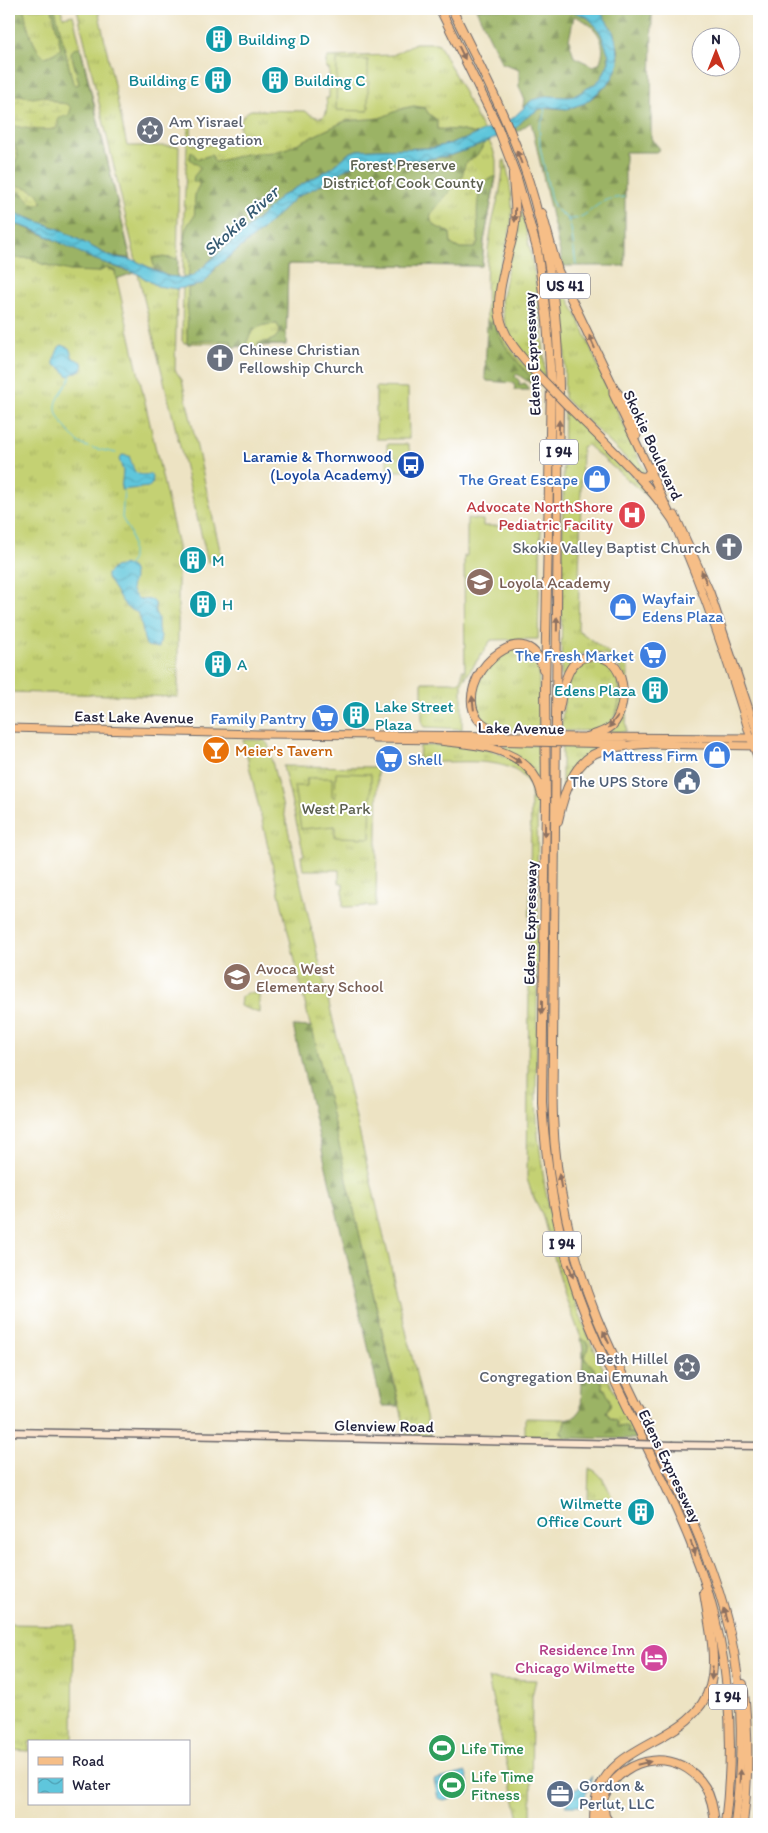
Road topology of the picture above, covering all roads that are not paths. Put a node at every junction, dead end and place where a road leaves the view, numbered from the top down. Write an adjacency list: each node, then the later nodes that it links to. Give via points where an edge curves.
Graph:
1 (440, 9): 3 (highway, Edens Expressway / I 94, one-way to 3, via 497,125)
2 (452, 9): 4 (highway, Edens Expressway / I 94, one-way to 2, via 510,131)
3 (513, 166): 7 (highway, US 41, one-way to 7, bridge, via 516,222 500,285 498,308 503,330 533,370); 9 (highway, Edens Expressway / I 94, via 537,249 547,321 550,382)
4 (529, 182): 5 (highway, US 41, one-way to 4, via 558,270 536,190); 10 (highway, Edens Expressway / I 94, one-way to 4, via 558,340 550,268)
5 (613, 386): 6 (main road, Skokie Boulevard / US 41, via 613,394)
6 (652, 470): 7 (highway, via 643,477); 8 (main road, Skokie Boulevard / US 41); 17 (main road, Skokie Boulevard / US 41, one-way to 6, via 710,592)
7 (636, 475): 8 (highway, US 41)
8 (673, 520): 16 (main road, Skokie Boulevard / US 41, via 714,625)
9 (545, 676): 14 (highway, one-way to 9, via 480,721 473,706 474,686 485,665 494,656 520,644 530,647 538,656); 24 (highway, Edens Expressway / I 94)
10 (555, 726): 15 (highway, one-way to 15, via 573,665 585,657 602,657 612,662 618,671 622,699 612,726); 25 (highway, Edens Expressway / I 94)
11 (9, 728): 12 (main road, East Lake Avenue)
12 (258, 734): 13 (main road, Lake Avenue)
13 (282, 734): 14 (main road, Lake Avenue); 19 (main road, Lake Avenue, via 316,738)
14 (505, 736): 18 (main road, Lake Avenue)
15 (587, 737): 16 (main road, Lake Avenue); 20 (main road, Lake Avenue)
16 (750, 738): 17 (main road, Lake Avenue); 22 (main road, Skokie Boulevard / US 41)
17 (759, 738)
18 (526, 739): 19 (main road, Lake Avenue); 20 (main road, Lake Avenue, bridge)
19 (435, 740): 24 (highway, one-way to 24, via 480,746 517,758 530,769 540,787)
20 (575, 740): 21 (main road, Lake Avenue)
21 (647, 744): 22 (main road, Lake Avenue); 25 (highway, via 596,752 586,760 567,791)
22 (756, 746): 23 (main road, Skokie Boulevard / US 41)
23 (759, 761)
24 (545, 811): 28 (highway, Edens Expressway / I 94, one-way to 28, via 542,1102 553,1204 563,1249 596,1341 680,1518)
25 (555, 838): 29 (highway, Edens Expressway / I 94, one-way to 25, via 696,1532 597,1318 565,1207 553,1117)
26 (9, 1432): 27 (main road, Glenview Road, bridge)
27 (759, 1446)
28 (701, 1572): 31 (highway, one-way to 31, via 712,1656 708,1693 686,1722 629,1756 609,1772 597,1794); 35 (highway, Edens Expressway / I 94, via 720,1638 727,1688 730,1772)
29 (730, 1634): 36 (highway, Edens Expressway / I 94, one-way to 29, via 741,1764 738,1693); 37 (highway, via 740,1665 748,1720 749,1760)
30 (604, 1798): 32 (highway, via 598,1811); 33 (highway, via 603,1808); 34 (highway, one-way to 34, via 613,1780 627,1769 648,1761 672,1762 690,1771 705,1786 714,1809)
31 (594, 1824)
32 (598, 1824)
33 (610, 1824)
34 (715, 1824)
35 (725, 1824)
36 (735, 1824)
37 (743, 1824)

